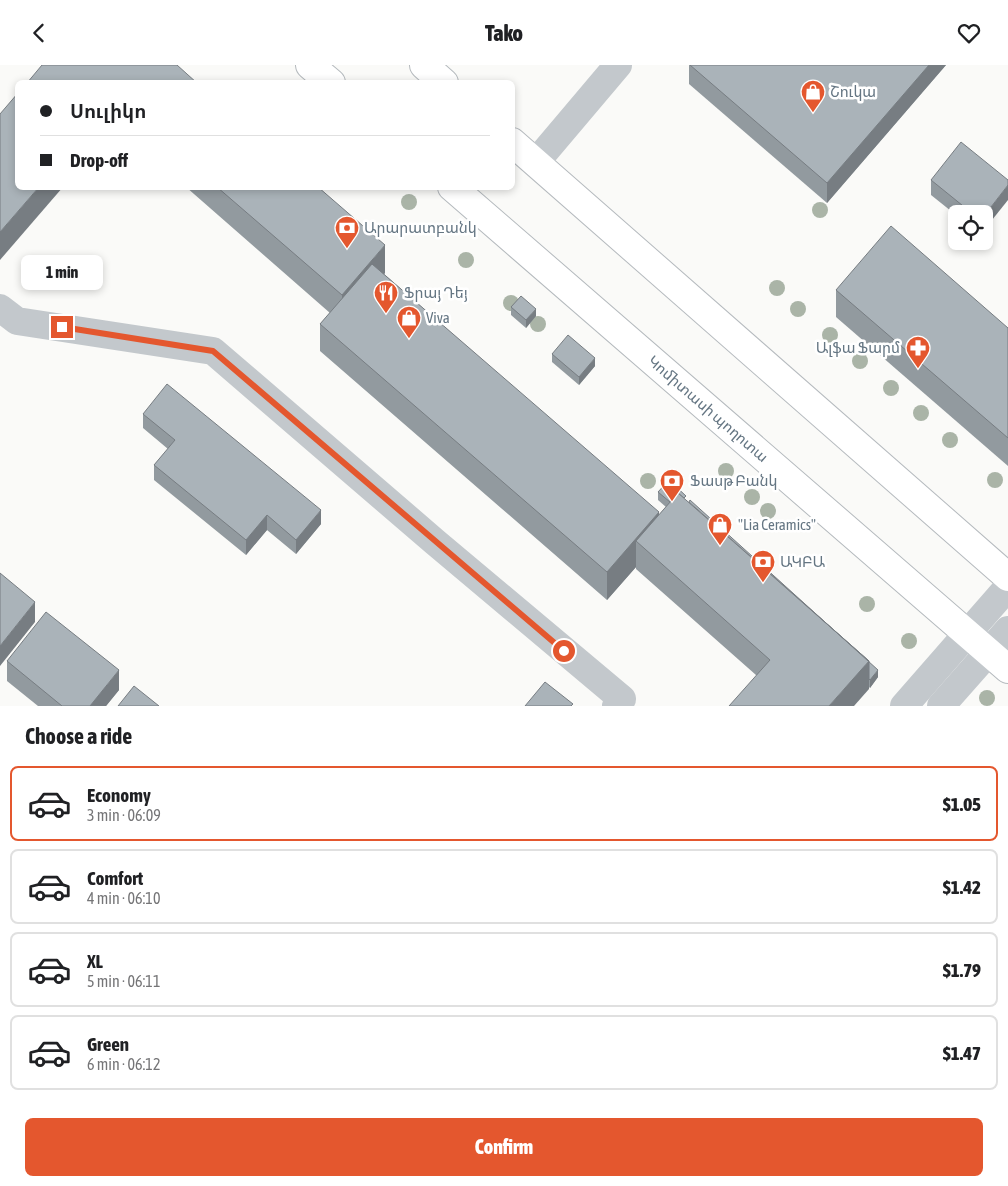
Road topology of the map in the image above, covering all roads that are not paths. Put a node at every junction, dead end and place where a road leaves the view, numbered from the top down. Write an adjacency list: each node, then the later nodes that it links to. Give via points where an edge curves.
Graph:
1 (310, 65): 4 (main road)
2 (424, 65): 5 (main road)
3 (618, 65): 7 (street)
4 (327, 80)
5 (441, 80)
6 (515, 144): 7 (main road)
7 (536, 162): 10 (main road)
8 (455, 190): 13 (main road, Կոմիտասի պողոտա)
9 (0, 308): 15 (street, via 17,321 213,351 622,699)
10 (1008, 577)
11 (1008, 587): 13 (street)
12 (1008, 630): 14 (street)
13 (968, 634): 14 (main road, Կոմիտասի պողոտա); 16 (street)
14 (999, 661): 17 (street)
15 (616, 706)
16 (904, 706)
17 (941, 706)

